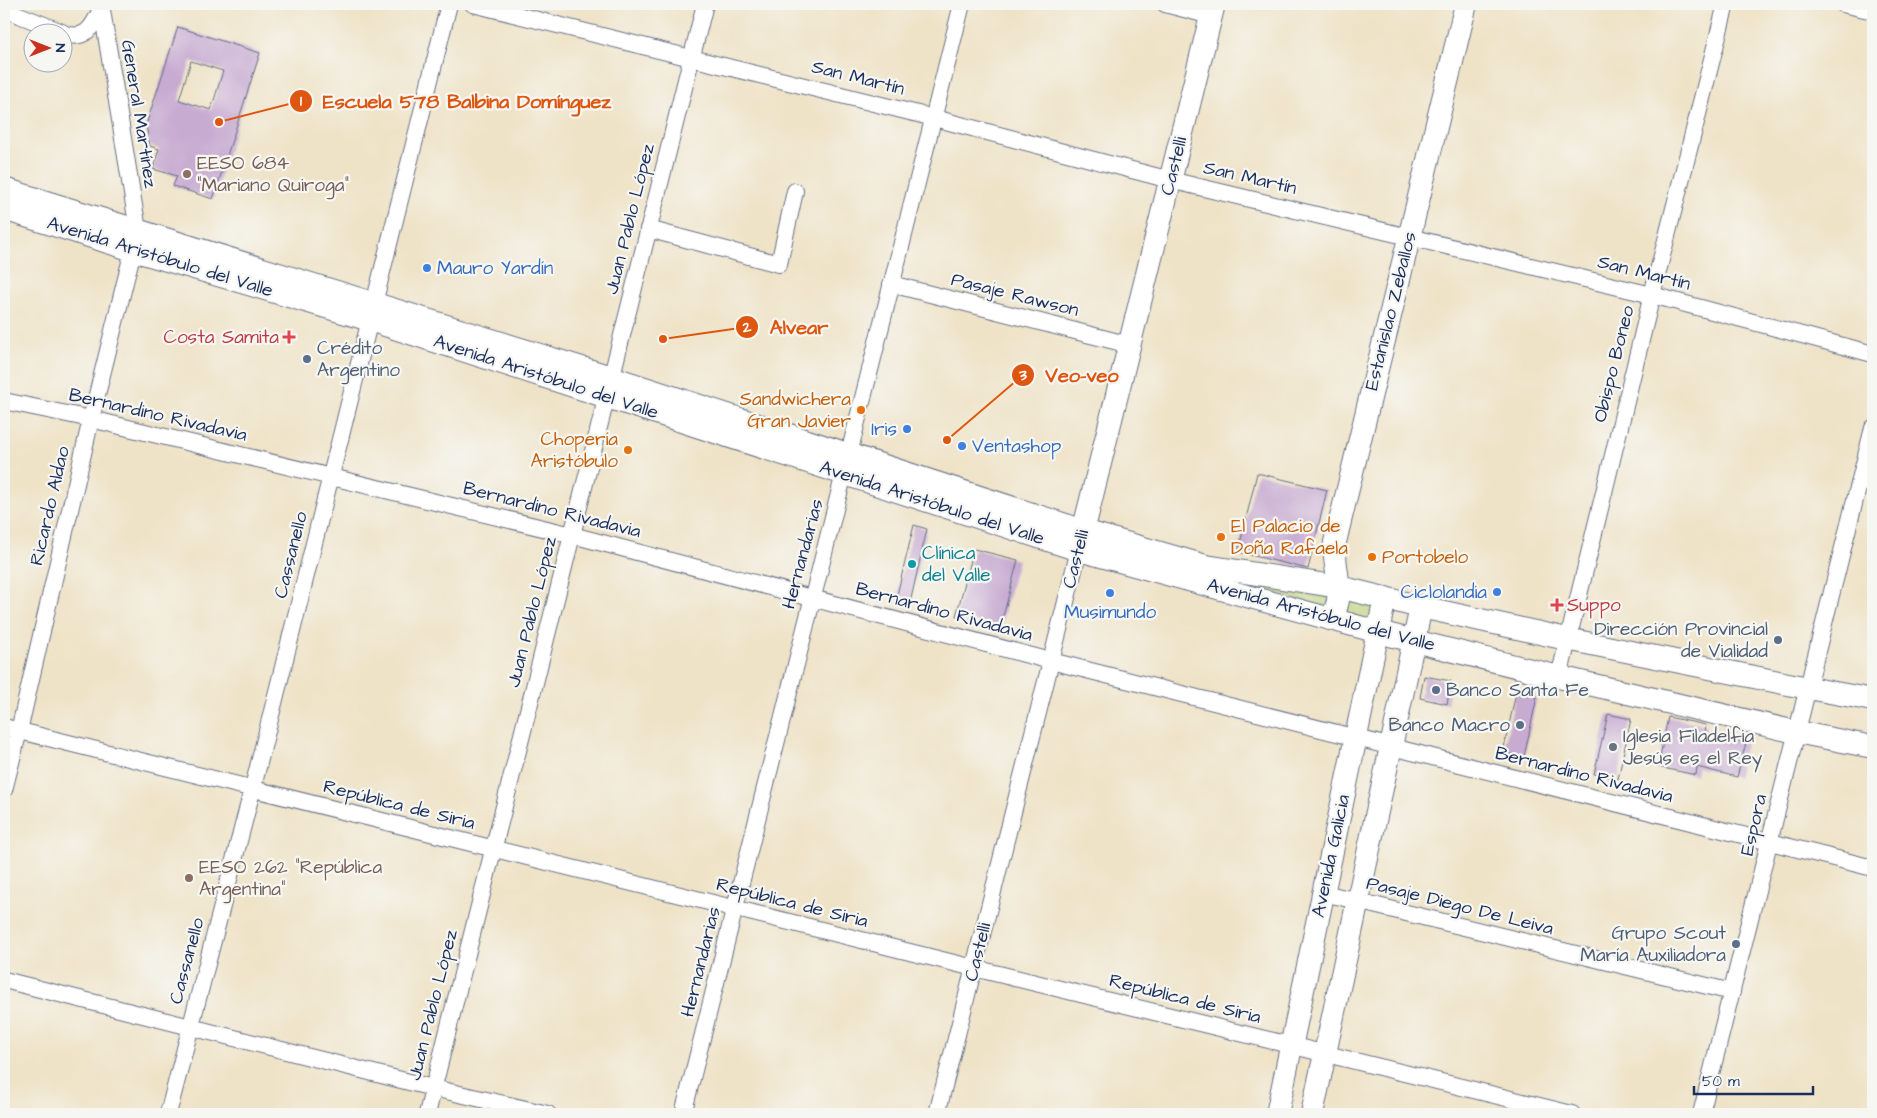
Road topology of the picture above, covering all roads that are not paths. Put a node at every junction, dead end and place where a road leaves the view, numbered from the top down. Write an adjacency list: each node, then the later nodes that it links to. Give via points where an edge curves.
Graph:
1 (449, 4): 26 (street, Cassanello)
2 (473, 4): 15 (street, San Martín)
3 (705, 4): 15 (street, Juan Pablo López)
4 (962, 4): 16 (street, Hernandarias)
5 (1165, 4): 11 (street)
6 (1466, 4): 22 (main road, Estanislao Zeballos)
7 (1726, 4): 25 (street, Obispo Boneo)
8 (1842, 4): 12 (street)
9 (101, 7): 14 (street, via 94,27); 23 (street, General Martínez)
10 (4, 9): 13 (street)
11 (1213, 10): 17 (main road, Castelli)
12 (1873, 11)
13 (35, 22)
14 (72, 36)
15 (692, 57): 16 (street, San Martín); 21 (street, Juan Pablo López)
16 (934, 118): 17 (street, San Martín); 24 (street, Hernandarias)
17 (1170, 180): 22 (street, San Martín); 27 (main road, Castelli)
18 (4, 190): 23 (main road, Avenida Aristóbulo del Valle)
19 (795, 191): 21 (street, via 780,264)
20 (4, 209): 23 (main road, Avenida Aristóbulo del Valle)
21 (648, 229): 29 (street, Juan Pablo López)
22 (1409, 236): 25 (street, San Martín); 37 (main road, Estanislao Zeballos, via 1335,542)
23 (135, 240): 26 (main road, Avenida Aristóbulo del Valle); 31 (street, Ricardo Aldao)
24 (891, 284): 27 (street, Pasaje Rawson); 33 (street, Hernandarias)
25 (1652, 295): 28 (street, San Martín); 43 (street, Obispo Boneo)
26 (373, 312): 29 (main road, Avenida Aristóbulo del Valle); 34 (street, Cassanello)
27 (1130, 345): 36 (main road, Castelli)
28 (1873, 354)
29 (609, 387): 33 (main road, Avenida Aristóbulo del Valle); 35 (street, Juan Pablo López)
30 (4, 401): 31 (street, Bernardino Rivadavia)
31 (91, 419): 34 (street, Bernardino Rivadavia); 49 (street, Ricardo Aldao)
32 (1873, 428): 47 (street, Espora)
33 (846, 464): 36 (main road, Avenida Aristóbulo del Valle); 38 (street, Hernandarias)
34 (331, 477): 35 (street, Bernardino Rivadavia); 54 (street, Cassanello)
35 (572, 535): 38 (street, Bernardino Rivadavia); 57 (street, Juan Pablo López)
36 (1081, 540): 37 (main road, Avenida Aristóbulo del Valle, via 1206,566); 41 (main road, Avenida Aristóbulo del Valle); 45 (street, Castelli)
37 (1340, 586): 39 (main road, Avenida Aristóbulo del Valle); 41 (main road, Estanislao Zeballos, via 1336,612)
38 (812, 598): 45 (street, Bernardino Rivadavia); 61 (street, Hernandarias)
39 (1385, 598): 40 (main road, Avenida Aristóbulo del Valle); 42 (main road, Avenida Galicia)
40 (1421, 607): 43 (main road, Avenida Aristóbulo del Valle); 44 (main road, Avenida Galicia)
41 (1330, 618): 42 (main road, Avenida Aristóbulo del Valle)
42 (1378, 632): 44 (main road, Avenida Aristóbulo del Valle); 51 (main road, Avenida Galicia)
43 (1567, 639): 46 (street, Obispo Boneo); 47 (main road, Avenida Aristóbulo del Valle)
44 (1414, 640): 46 (main road, Avenida Aristóbulo del Valle); 52 (main road, Avenida Galicia)
45 (1051, 661): 51 (street, Bernardino Rivadavia); 62 (street, Castelli)
46 (1559, 677): 50 (main road, Avenida Aristóbulo del Valle)
47 (1808, 688): 48 (main road, Avenida Aristóbulo del Valle); 50 (street, Espora)
48 (1873, 700)
49 (11, 729): 54 (street, República de Siria); 55 (street, Ricardo Aldao)
50 (1796, 732): 53 (main road, Avenida Aristóbulo del Valle); 56 (street, Espora)
51 (1356, 738): 52 (street, Bernardino Rivadavia); 59 (main road, Avenida Galicia)
52 (1391, 747): 56 (street, Bernardino Rivadavia); 60 (main road, Avenida Galicia)
53 (1873, 747)
54 (253, 789): 57 (street, República de Siria); 65 (street, Cassanello)
55 (4, 790)
56 (1770, 843): 58 (street, Bernardino Rivadavia); 64 (street, Espora)
57 (493, 849): 61 (street, República de Siria); 68 (street, Juan Pablo López)
58 (1873, 868)
59 (1324, 893): 60 (street, Pasaje Diego De Leiva); 66 (main road, Avenida Galicia)
60 (1357, 901): 64 (street, Pasaje Diego De Leiva); 67 (main road, Avenida Galicia)
61 (736, 909): 62 (street, República de Siria); 72 (street, Hernandarias)
62 (974, 968): 66 (street, República de Siria); 73 (street, Castelli)
63 (4, 980): 65 (street)
64 (1732, 992): 77 (street, Espora)
65 (191, 1027): 68 (street); 69 (street, Cassanello)
66 (1292, 1046): 67 (street, República de Siria); 74 (main road, Avenida Galicia)
67 (1326, 1054): 75 (main road, Avenida Galicia); 76 (street, República de Siria)
68 (434, 1088): 70 (street, Juan Pablo López); 71 (street)
69 (168, 1114)
70 (427, 1114)
71 (548, 1114)
72 (683, 1114)
73 (937, 1114)
74 (1277, 1114)
75 (1312, 1114)
76 (1572, 1114)
77 (1701, 1114)

